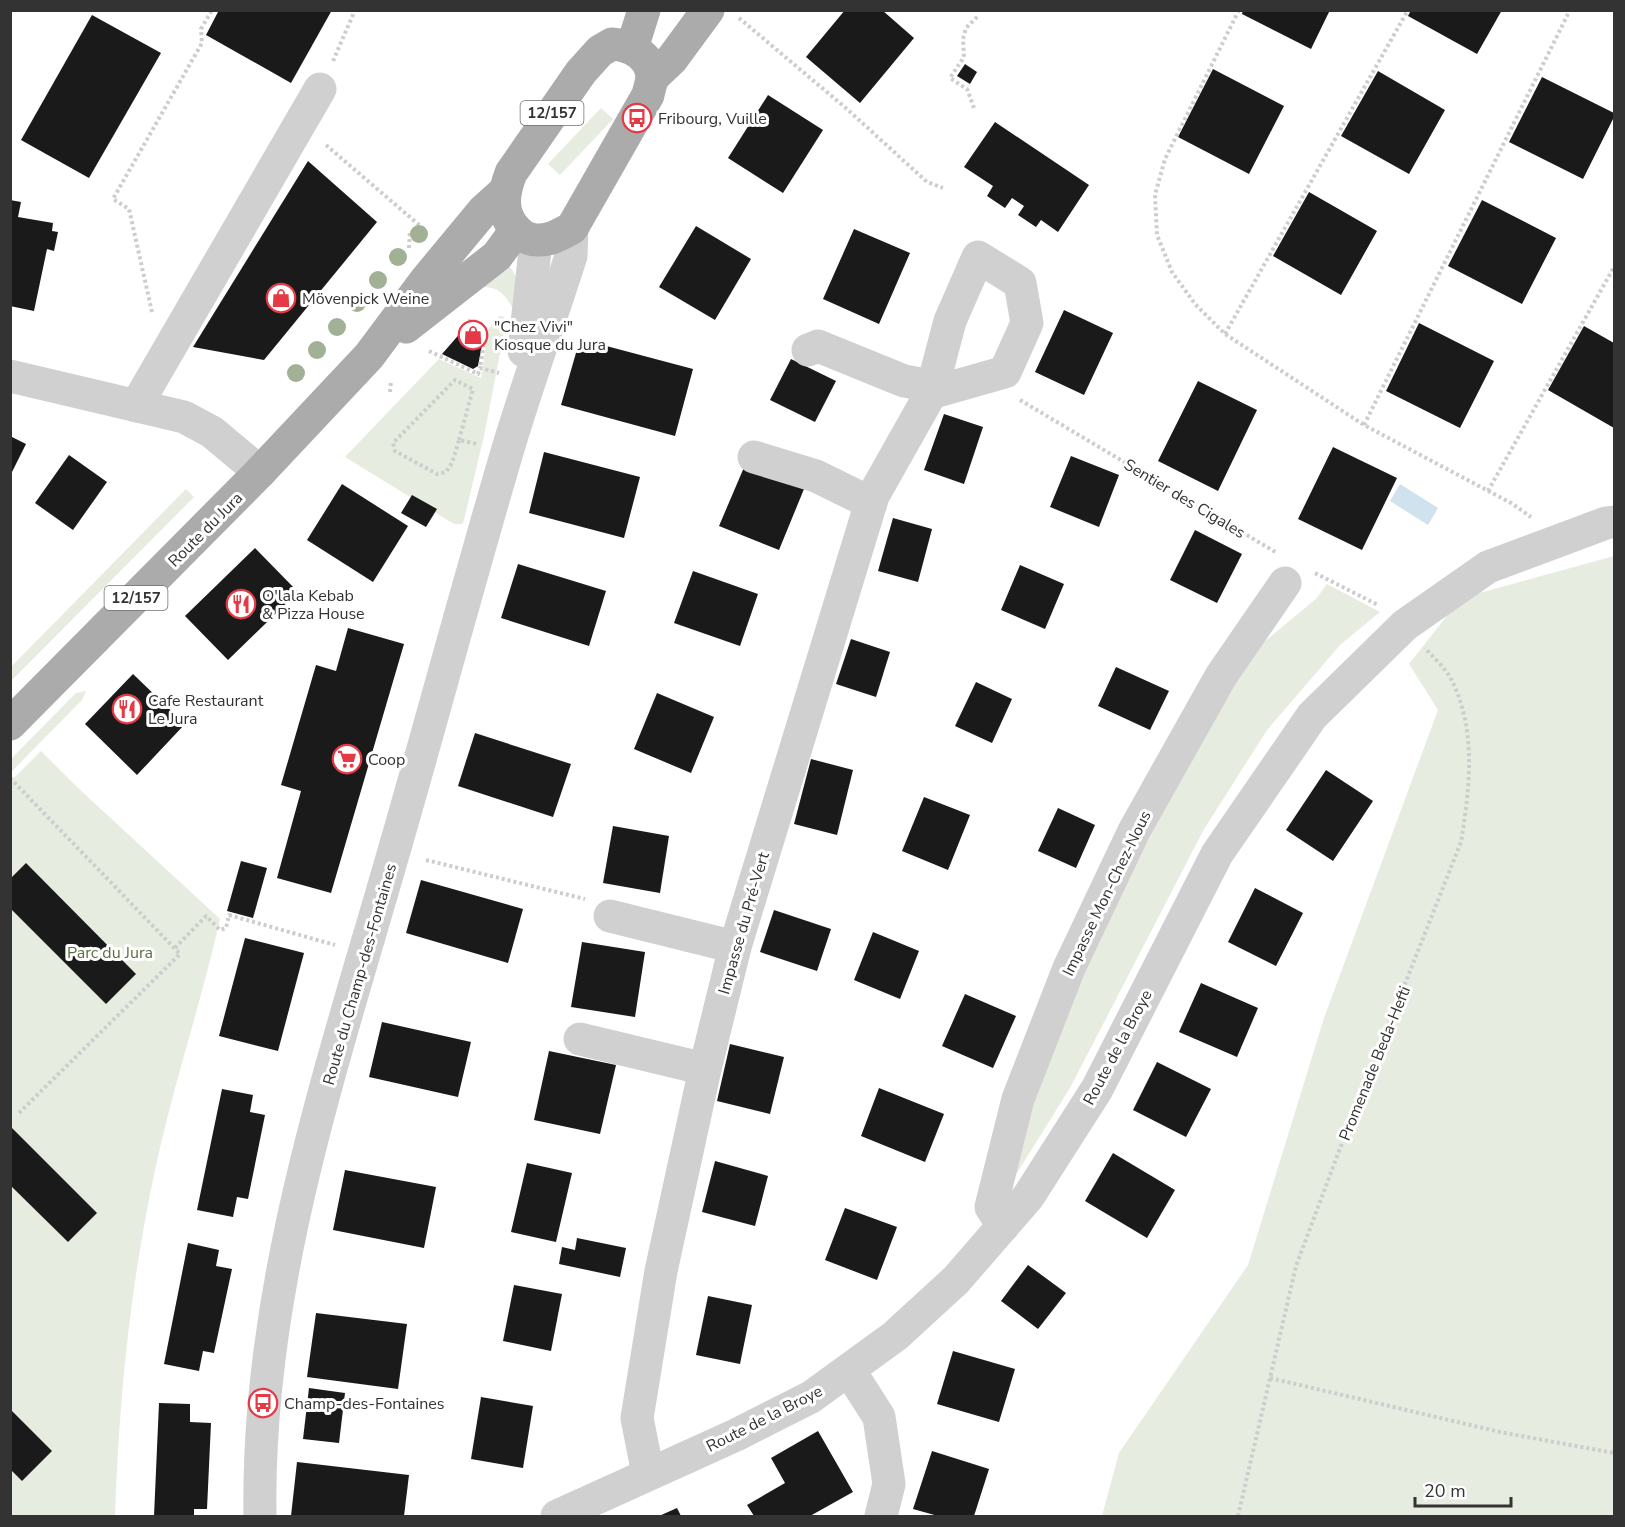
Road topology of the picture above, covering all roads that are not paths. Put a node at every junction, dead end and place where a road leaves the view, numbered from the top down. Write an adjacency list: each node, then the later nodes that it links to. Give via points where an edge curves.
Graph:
1 (624, 10): 4 (main road)
2 (644, 10): 4 (main road)
3 (706, 12): 4 (main road, via 672,58)
4 (636, 58): 6 (main road, 12/157, via 600,51 511,173); 7 (main road, via 648,95)
5 (320, 89): 13 (street)
6 (504, 192): 8 (main road, via 509,221); 10 (main road, Route du Jura / 12/157, via 483,211 425,281)
7 (572, 228): 8 (main road, via 556,237); 14 (street, Route du Champ-des-Fontaines, via 571,256)
8 (526, 235): 10 (main road, Route du Jura / 12/157); 14 (street, Route du Champ-des-Fontaines, via 528,323)
9 (808, 350): 12 (street, via 819,346)
10 (369, 356): 16 (main road, Route du Jura / 12/157)
11 (10, 376): 13 (street)
12 (931, 389): 12 (street, Impasse du Pré-Vert, via 1005,372 1027,323 1020,283 978,257 950,321); 17 (street, Impasse du Pré-Vert)
13 (136, 406): 16 (street, via 184,417 203,426)
14 (495, 443): 29 (street, Route du Champ-des-Fontaines, via 394,854 310,1143 282,1277 263,1404)
15 (754, 457): 17 (street, via 816,476)
16 (260, 472): 20 (main road, Route du Jura / 12/157)
17 (871, 503): 22 (street, Impasse du Pré-Vert)
18 (1614, 522): 25 (street, Route de la Broye, via 1488,567 1395,617 1312,716 1217,854 1097,1089 1028,1197)
19 (1293, 570): 25 (street, Impasse Mon-Chez-Nous, via 1221,676 1134,831 1069,968 1018,1099 992,1207)
20 (10, 724)
21 (610, 916): 22 (street)
22 (735, 947): 24 (street, Impasse du Pré-Vert)
23 (580, 1039): 24 (street)
24 (705, 1069): 27 (street, Impasse du Pré-Vert, via 661,1271 637,1418)
25 (1004, 1226): 26 (street, Route de la Broye, via 957,1280 895,1336)
26 (849, 1370): 27 (street, Route de la Broye, via 800,1403); 30 (street, via 879,1418 889,1484)
27 (648, 1474): 28 (street, Route de la Broye)
28 (564, 1515)
29 (260, 1516)
30 (881, 1516)

